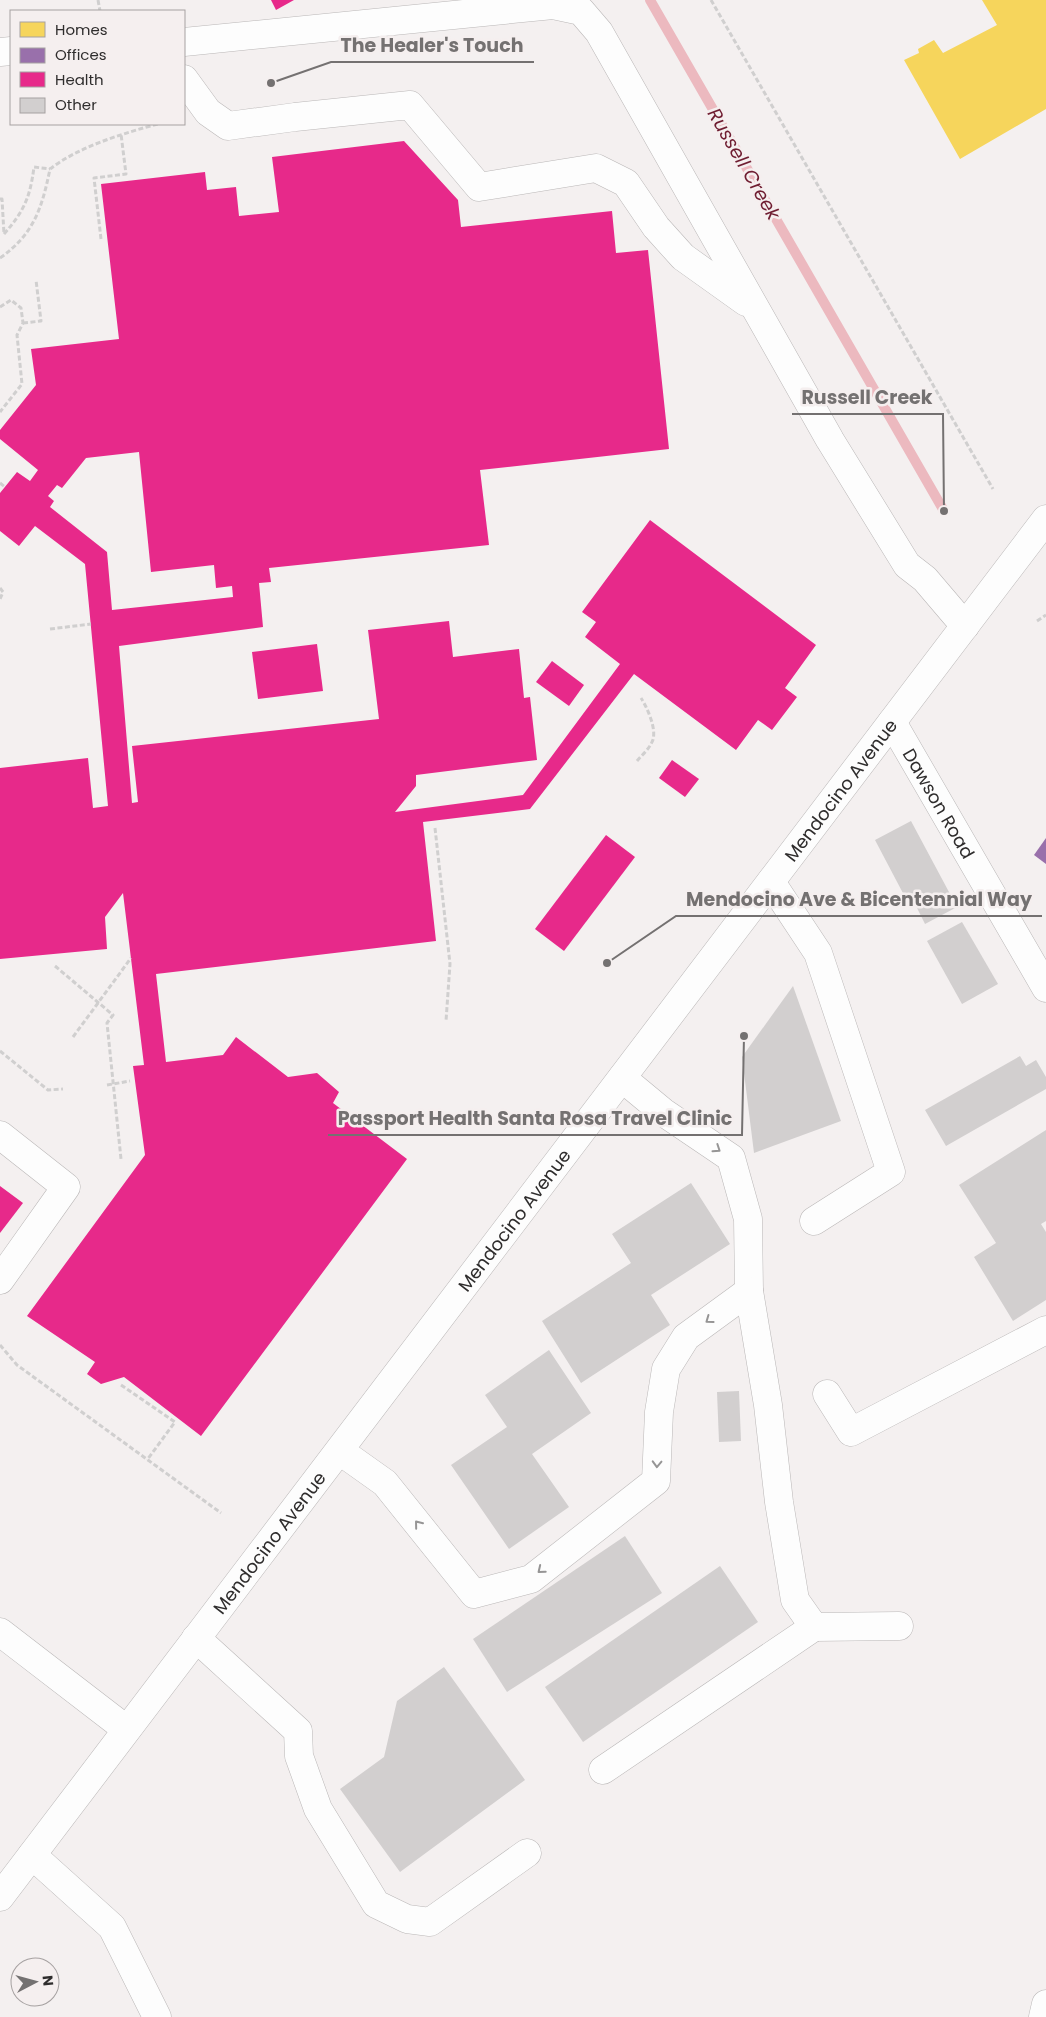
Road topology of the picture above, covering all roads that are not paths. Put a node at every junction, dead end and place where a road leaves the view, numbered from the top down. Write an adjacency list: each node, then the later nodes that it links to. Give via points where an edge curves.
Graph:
1 (552, 2): 2 (main road); 4 (main road, via 582,11 599,32)
2 (185, 42)
3 (185, 80): 4 (main road, via 208,112 228,126 410,106 479,187 596,168 626,183 656,227 683,257)
4 (754, 307): 6 (main road, via 907,565 925,579)
5 (1046, 519): 6 (main road, Mendocino Avenue)
6 (965, 626): 7 (main road, Mendocino Avenue)
7 (892, 722): 8 (main road, Mendocino Avenue); 9 (main road, Dawson Road)
8 (771, 882): 10 (main road, Mendocino Avenue); 12 (main road, via 818,953 891,1172)
9 (1046, 988)
10 (622, 1078): 14 (main road, one-way to 14, via 663,1112 731,1158 748,1219); 17 (main road, Mendocino Avenue)
11 (0, 1135): 13 (main road, via 66,1187)
12 (814, 1221)
13 (0, 1280)
14 (749, 1291): 17 (main road, one-way to 17, via 686,1337 666,1369 658,1412 656,1481 531,1579 474,1594 385,1483); 19 (main road, via 795,1600)
15 (1046, 1330): 16 (main road, via 851,1432)
16 (827, 1394)
17 (340, 1451): 21 (main road, Mendocino Avenue)
18 (899, 1626): 19 (main road)
19 (814, 1627): 23 (main road)
20 (0, 1632): 22 (main road)
21 (196, 1638): 22 (main road, Mendocino Avenue); 24 (main road, via 298,1731 298,1756 318,1809 376,1904 407,1919 430,1922)
22 (126, 1729): 25 (main road, Mendocino Avenue)
23 (603, 1770)
24 (527, 1853)
25 (32, 1855): 26 (main road, Mendocino Avenue); 28 (main road, via 112,1927)
26 (0, 1897)
27 (1046, 2004): 29 (main road)
28 (156, 2017)
29 (1043, 2017)

